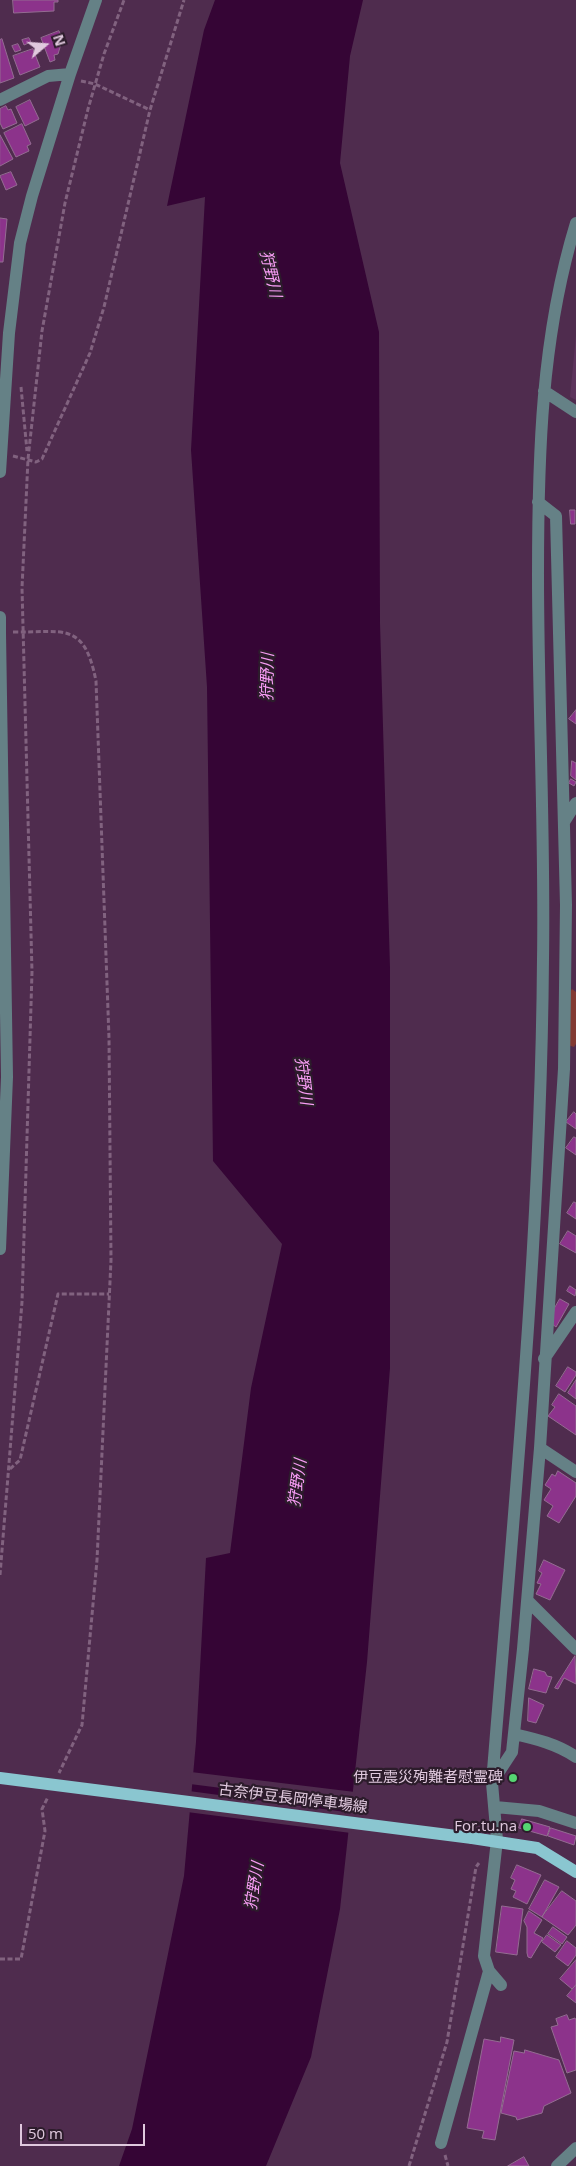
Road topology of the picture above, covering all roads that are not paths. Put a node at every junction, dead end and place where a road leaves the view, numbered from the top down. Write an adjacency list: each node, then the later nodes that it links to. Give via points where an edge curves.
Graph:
1 (96, 0): 2 (street)
2 (73, 77): 3 (street, via 48,76); 7 (street, via 32,196 20,243)
3 (0, 100)
4 (576, 223): 5 (street, via 559,288)
5 (544, 391): 6 (street); 9 (street)
6 (576, 412)
7 (1, 442): 8 (street)
8 (0, 472)
9 (538, 502): 15 (street, via 556,516); 29 (street, via 544,900 542,1078 524,1371)
10 (0, 618): 11 (street)
11 (0, 633): 12 (street)
12 (0, 706): 14 (street)
13 (576, 803): 15 (street)
14 (1, 808): 19 (street, via 7,1076)
15 (564, 822): 16 (street)
16 (571, 908): 18 (street)
17 (576, 1052): 18 (street)
18 (564, 1069): 21 (street)
19 (0, 1249)
20 (576, 1312): 21 (street)
21 (544, 1359): 22 (street)
22 (540, 1448): 23 (street); 24 (street)
23 (576, 1472)
24 (528, 1601): 25 (street); 26 (street)
25 (576, 1649)
26 (514, 1734): 27 (street, via 541,1740); 29 (street, via 512,1752)
27 (576, 1757)
28 (0, 1778): 32 (main road, 古奈伊豆長岡停車場線, bridge)
29 (492, 1783): 30 (street)
30 (495, 1807): 31 (street, via 540,1811); 32 (street)
31 (576, 1822)
32 (498, 1840): 33 (main road, 古奈伊豆長岡停車場線, via 537,1848); 34 (street, via 484,1956)
33 (576, 1872)
34 (489, 1971): 35 (street); 36 (street)
35 (501, 1985)
36 (441, 2143)
37 (576, 2148): 38 (street)
38 (558, 2166)

